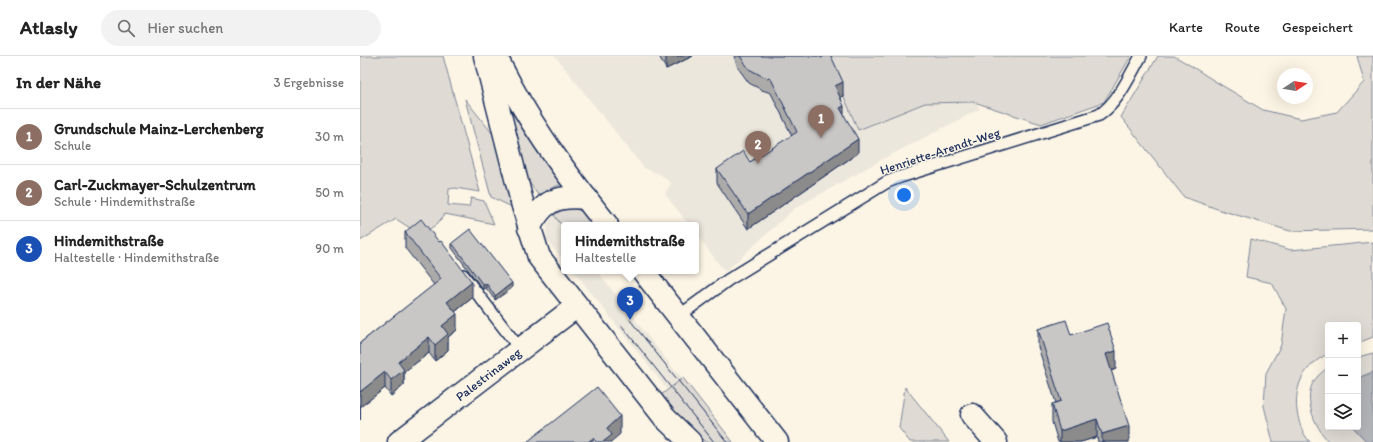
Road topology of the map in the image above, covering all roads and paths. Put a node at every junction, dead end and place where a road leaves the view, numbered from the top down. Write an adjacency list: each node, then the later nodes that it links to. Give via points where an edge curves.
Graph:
1 (485, 56): 6 (street)
2 (496, 56): 4 (street, via 523,109 560,165)
3 (1141, 56): 10 (lane, Henriette-Arendt-Weg, via 1113,103 1099,115 887,182 728,280)
4 (586, 198): 5 (street); 6 (street, via 569,197 551,201 542,208)
5 (605, 222)
6 (529, 228): 9 (street, via 539,257)
7 (457, 266): 11 (lane)
8 (645, 274): 10 (street)
9 (577, 306): 11 (street, Palestrinaweg); 14 (street, via 664,418)
10 (679, 316): 15 (street)
11 (520, 349): 13 (street, Palestrinaweg)
12 (972, 415): 16 (street)
13 (399, 442)
14 (690, 442)
15 (777, 442)
16 (996, 442)

